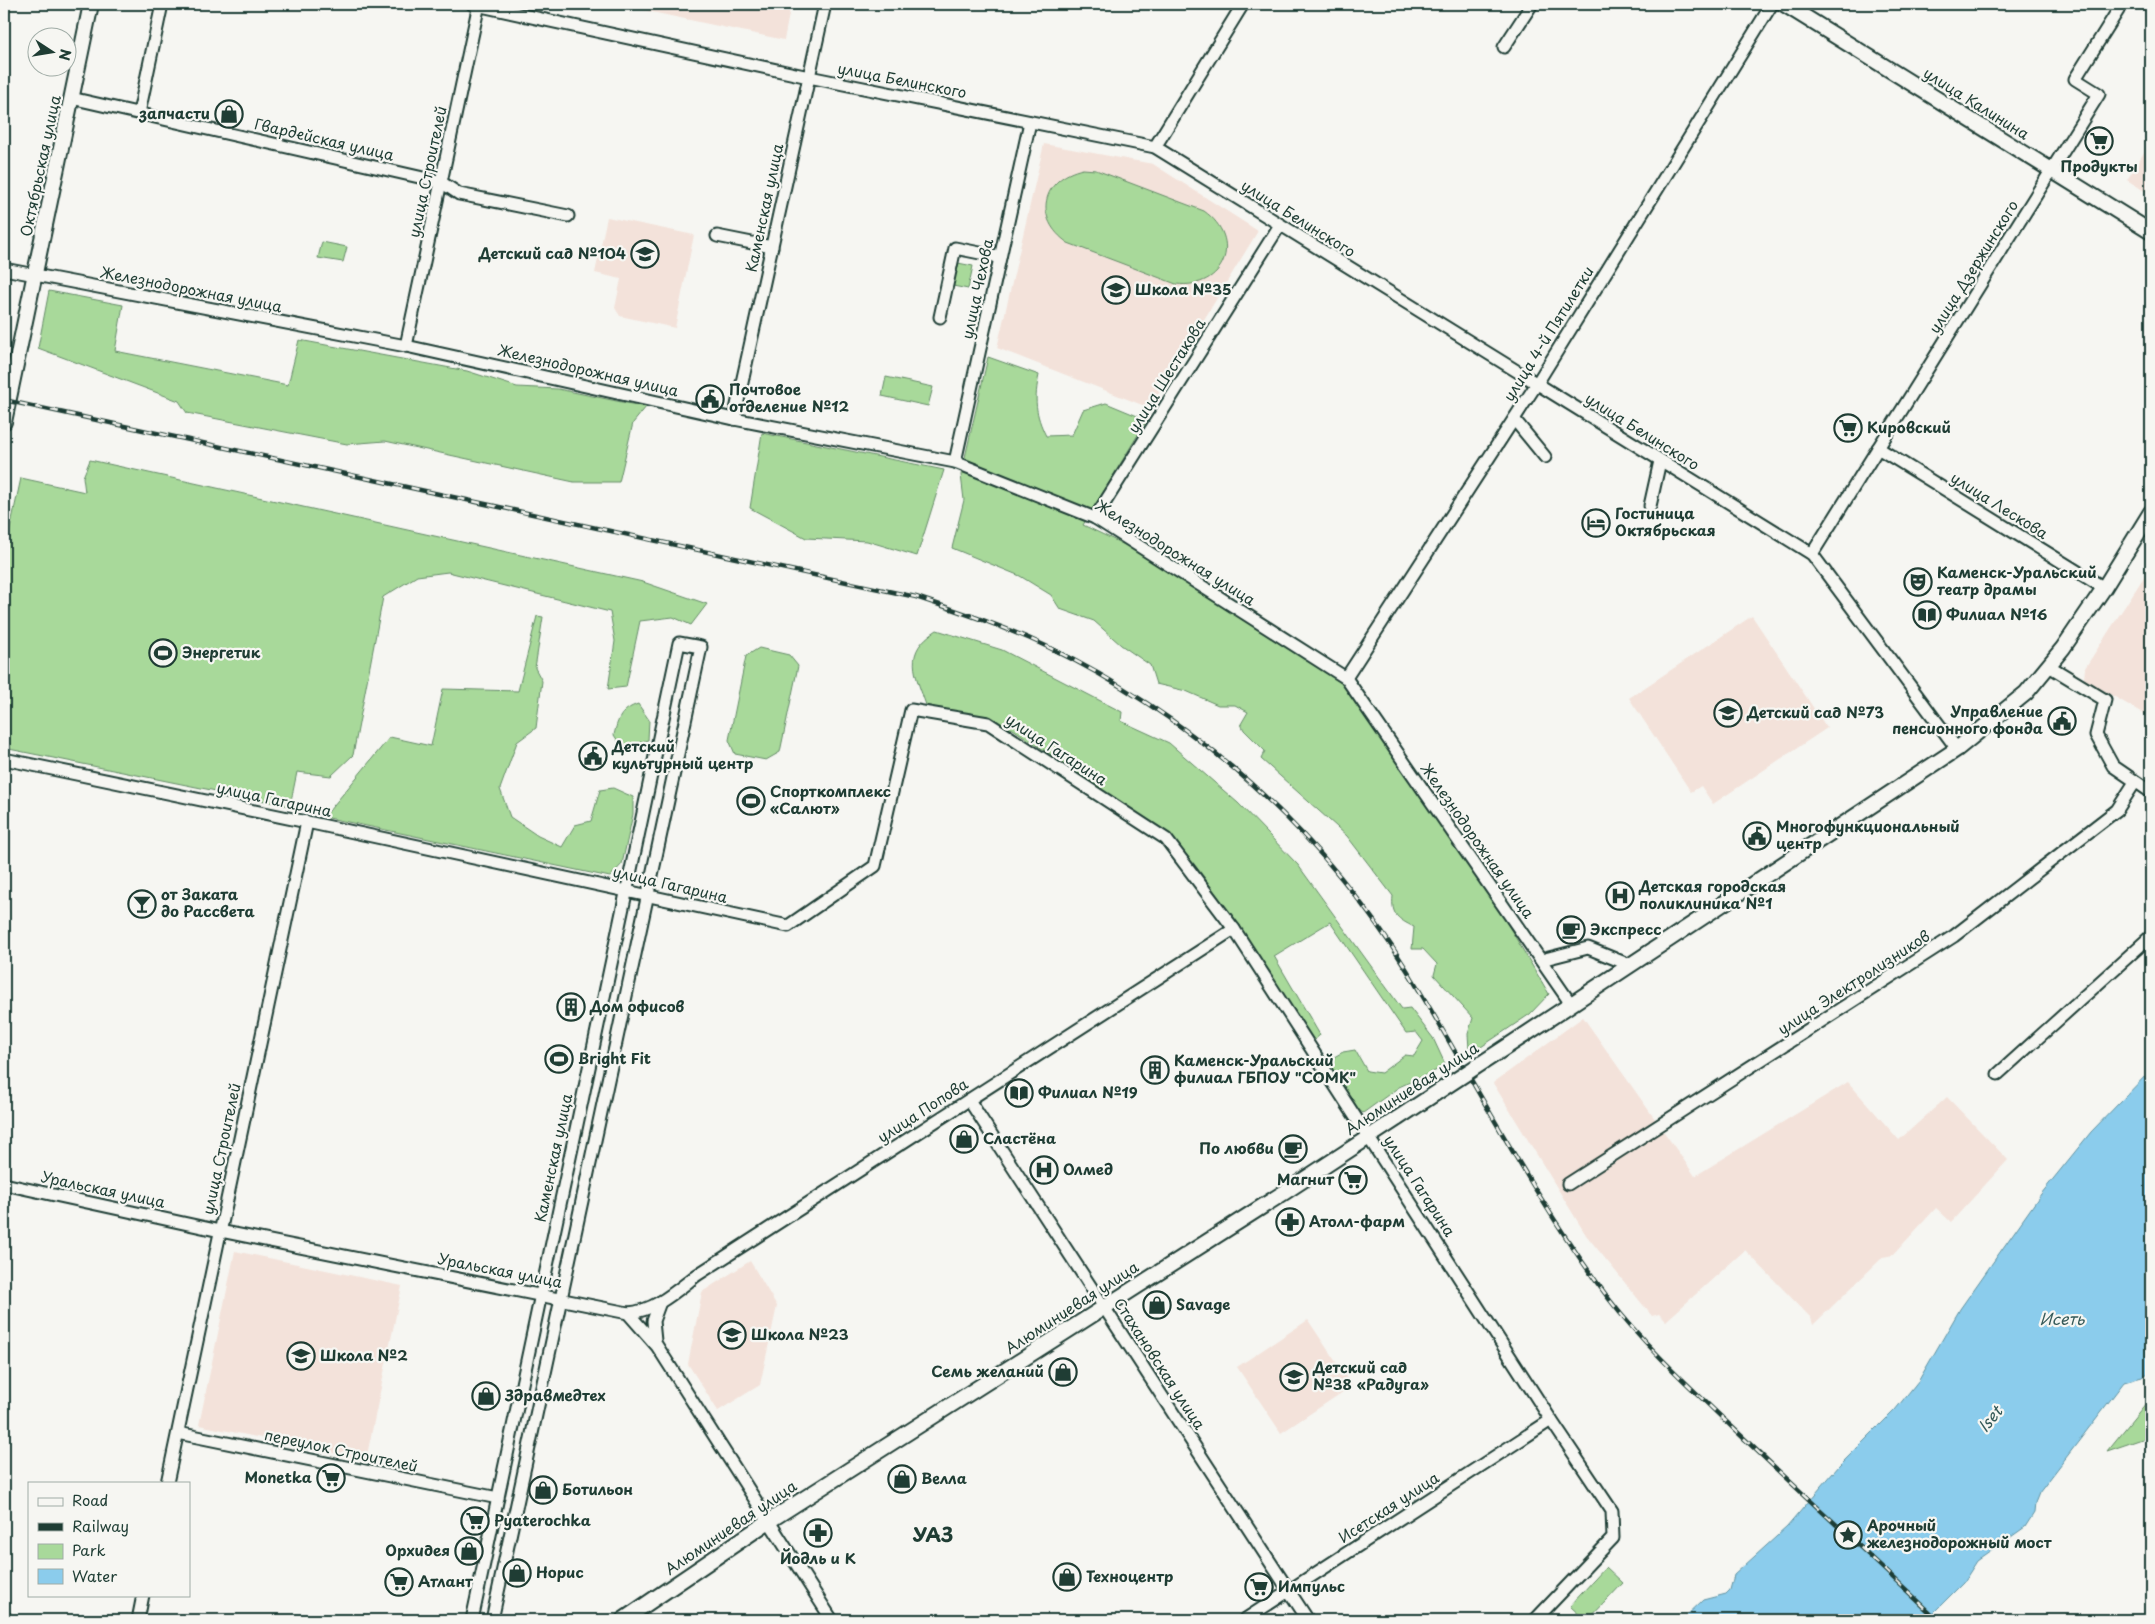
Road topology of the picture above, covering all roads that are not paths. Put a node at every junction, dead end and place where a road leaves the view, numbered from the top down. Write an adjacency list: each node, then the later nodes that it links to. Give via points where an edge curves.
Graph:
1 (92, 4): 12 (main road, Октябрьская улица)
2 (162, 4): 13 (street)
3 (477, 4): 11 (street, улица Белинского); 17 (street, улица Строителей)
4 (825, 4): 11 (street, Каменская улица)
5 (1243, 4): 15 (street)
6 (1532, 4): 10 (street)
7 (1772, 4): 28 (street, улица 4-й Пятилетки)
8 (1784, 4): 16 (main road, улица Калинина)
9 (2122, 4): 16 (street, улица Дзержинского, via 2075,79 2099,94)
10 (1504, 47)
11 (809, 78): 14 (street, улица Белинского); 22 (street, Каменская улица)
12 (71, 98): 13 (street, Гвардейская улица); 25 (main road, Октябрьская улица)
13 (139, 113): 17 (street, Гвардейская улица)
14 (1030, 122): 15 (street, улица Белинского); 23 (street, улица Чехова)
15 (1155, 147): 19 (street, улица Белинского)
16 (2052, 170): 20 (main road, улица Калинина); 32 (street, улица Дзержинского)
17 (442, 182): 18 (street, Гвардейская улица, via 459,194); 27 (street, улица Строителей)
18 (568, 216)
19 (1280, 225): 28 (street, улица Белинского); 38 (street, улица Шестакова)
20 (2151, 232)
21 (717, 236): 22 (street)
22 (772, 247): 29 (street, Каменская улица)
23 (1000, 257): 26 (street, via 955,248); 35 (street, улица Чехова)
24 (4, 269): 25 (street, Железнодорожная улица)
25 (35, 276): 27 (street, Железнодорожная улица); 31 (main road, Октябрьская улица)
26 (940, 316)
27 (406, 346): 29 (street, Железнодорожная улица)
28 (1536, 384): 30 (street, улица 4-й Пятилетки); 34 (street, улица Белинского)
29 (734, 419): 35 (street, Железнодорожная улица)
30 (1514, 419): 33 (street); 42 (street, улица 4-й Пятилетки)
31 (4, 422)
32 (1878, 448): 39 (street, улица Дзержинского); 40 (street, улица Лескова)
33 (1545, 456)
34 (1660, 461): 36 (street); 39 (street, улица Белинского)
35 (955, 462): 38 (street, Железнодорожная улица)
36 (1650, 506)
37 (2151, 512): 40 (main road, Алюминиевая улица)
38 (1095, 518): 42 (street, Железнодорожная улица)
39 (1812, 554): 43 (street, улица Белинского)
40 (2104, 588): 41 (main road, Алюминиевая улица)
41 (2049, 666): 43 (main road, Алюминиевая улица, via 2026,692); 45 (street, via 2105,700 2096,734 2113,766)
42 (1346, 678): 52 (street, Железнодорожная улица)
43 (1957, 749): 53 (main road, Алюминиевая улица)
44 (4, 759): 47 (street, улица Гагарина)
45 (2135, 782): 46 (street); 59 (street, улица Электролизников, via 2117,810 1954,936)
46 (2151, 792)
47 (307, 822): 48 (street, улица Гагарина); 60 (street, улица Строителей)
48 (626, 890): 49 (street, улица Гагарина); 49 (street, Каменская улица, via 679,643 701,648); 61 (street, Каменская улица)
49 (648, 895): 50 (street, улица Гагарина, via 788,926 875,866 911,710 988,723 1166,839); 62 (street)
50 (1234, 929): 56 (street, улица Попова); 57 (street, улица Гагарина)
51 (2151, 936): 55 (street)
52 (1541, 960): 53 (street, via 1588,948); 54 (street, Железнодорожная улица)
53 (1630, 965): 54 (main road, Алюминиевая улица)
54 (1571, 1004): 57 (main road, Алюминиевая улица, bridge)
55 (1998, 1074)
56 (969, 1100): 63 (street, улица Попова); 64 (street, Стахановская улица)
57 (1369, 1136): 64 (main road, Алюминиевая улица); 67 (street, улица Гагарина)
58 (4, 1184): 60 (street, Уральская улица)
59 (1568, 1184)
60 (220, 1231): 61 (street, Уральская улица); 68 (street, улица Строителей)
61 (540, 1294): 62 (street, Уральская улица); 70 (street, Каменская улица)
62 (562, 1299): 65 (street, Уральская улица); 75 (street)
63 (660, 1302): 65 (street, улица Попова, via 642,1312); 66 (street, via 653,1329)
64 (1104, 1306): 71 (main road, Алюминиевая улица); 73 (street, Стахановская улица)
65 (628, 1313): 66 (street)
66 (657, 1346): 71 (street)
67 (1551, 1420): 73 (street, Исетская улица); 83 (street, улица Гагарина, via 1612,1511 1613,1538)
68 (178, 1433): 69 (street, улица Строителей); 70 (street, переулок Строителей)
69 (167, 1482)
70 (498, 1498): 72 (street, Каменская улица)
71 (769, 1521): 79 (main road, Алюминиевая улица); 80 (street)
72 (478, 1592): 75 (street); 77 (street, Каменская улица)
73 (1289, 1592): 81 (street, Исетская улица); 82 (street, Стахановская улица)
74 (143, 1596): 76 (street)
75 (497, 1596): 78 (street)
76 (138, 1620)
77 (472, 1620)
78 (492, 1620)
79 (623, 1620)
80 (832, 1620)
81 (1244, 1620)
82 (1308, 1620)
83 (1535, 1620)

